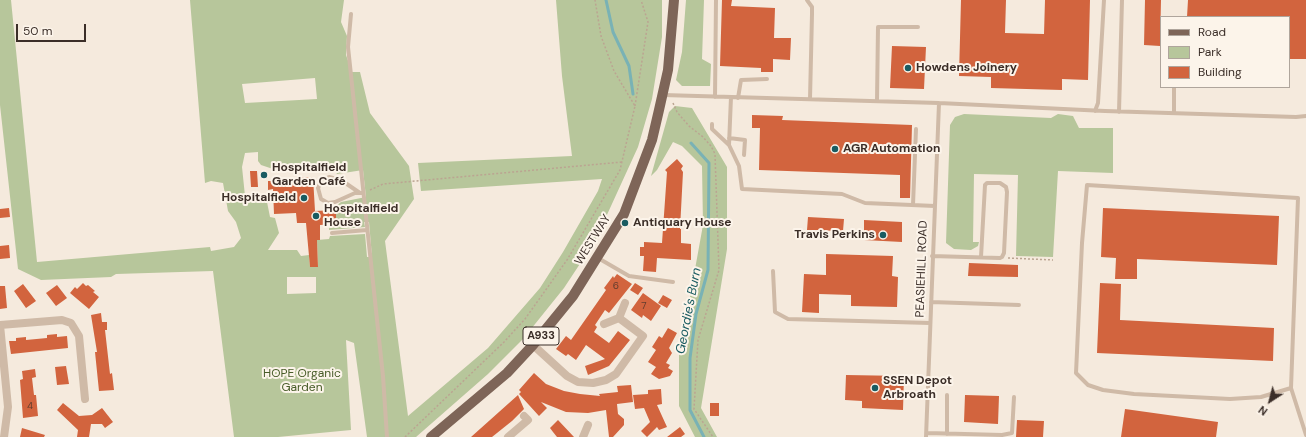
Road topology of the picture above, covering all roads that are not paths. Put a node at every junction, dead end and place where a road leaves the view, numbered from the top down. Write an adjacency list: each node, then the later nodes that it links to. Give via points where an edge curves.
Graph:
1 (674, 0): 10 (main road, WESTWAY / A933)
2 (716, 0): 11 (lane)
3 (807, 0): 14 (lane, via 812,7)
4 (1104, 0): 17 (lane, via 1098,103)
5 (1122, 0): 18 (lane)
6 (351, 14): 26 (lane, via 348,47)
7 (918, 27): 15 (lane, via 878,27)
8 (767, 79): 13 (lane, via 741,80)
9 (1174, 88): 19 (lane)
10 (667, 96): 11 (lane); 33 (main road, WESTWAY / A933, via 624,214)
11 (715, 97): 12 (lane)
12 (731, 97): 13 (lane); 23 (lane)
13 (738, 98): 14 (lane)
14 (810, 100): 15 (lane)
15 (877, 101): 16 (lane)
16 (939, 103): 17 (lane); 28 (lane, PEASIEHILL ROAD)
17 (1095, 111): 18 (lane)
18 (1119, 112): 19 (lane)
19 (1174, 113): 20 (lane)
20 (1306, 116)
21 (712, 124): 24 (lane, via 712,129)
22 (916, 129): 27 (lane)
23 (729, 138): 24 (lane); 25 (lane, via 745,140)
24 (729, 146): 27 (lane, via 739,166 742,189 842,194 865,203)
25 (744, 155)
26 (362, 193): 26 (lane, via 328,203 321,199 318,188 322,180 329,177 341,180); 29 (lane)
27 (913, 205): 28 (lane)
28 (934, 206): 31 (lane, PEASIEHILL ROAD)
29 (367, 230): 30 (lane); 55 (lane, via 383,376)
30 (332, 233)
31 (932, 256): 32 (lane); 36 (lane, PEASIEHILL ROAD)
32 (982, 257): 32 (lane, via 984,190 988,183 1000,183 1006,187 1004,253 1002,257)
33 (597, 258): 35 (lane, via 629,276); 43 (main road, WESTWAY / A933, via 573,296)
34 (773, 271): 40 (lane, via 775,312 788,320)
35 (673, 282)
36 (931, 302): 38 (lane); 40 (lane, PEASIEHILL ROAD)
37 (626, 303): 39 (street)
38 (1019, 305)
39 (619, 318): 41 (street); 43 (street, via 643,336 616,374 606,380 593,384 578,382 567,376)
40 (930, 323): 52 (lane, PEASIEHILL ROAD)
41 (604, 324)
42 (0, 325): 47 (street, via 62,320 71,323 79,336); 49 (street, via 8,407)
43 (533, 345): 56 (main road, WESTWAY / A933, via 507,373)
44 (1291, 388): 44 (lane, via 1261,397 1222,399 1103,390 1088,385 1076,373 1087,185 1298,198); 53 (lane)
45 (947, 396): 51 (lane)
46 (1014, 397): 51 (lane, via 1012,433)
47 (85, 399)
48 (524, 416): 57 (street, via 528,420)
49 (3, 425): 54 (street)
50 (588, 425): 58 (street)
51 (947, 434): 52 (lane)
52 (926, 435)
53 (1306, 435)
54 (4, 437)
55 (386, 437)
56 (431, 437)
57 (508, 437)
58 (583, 437)

